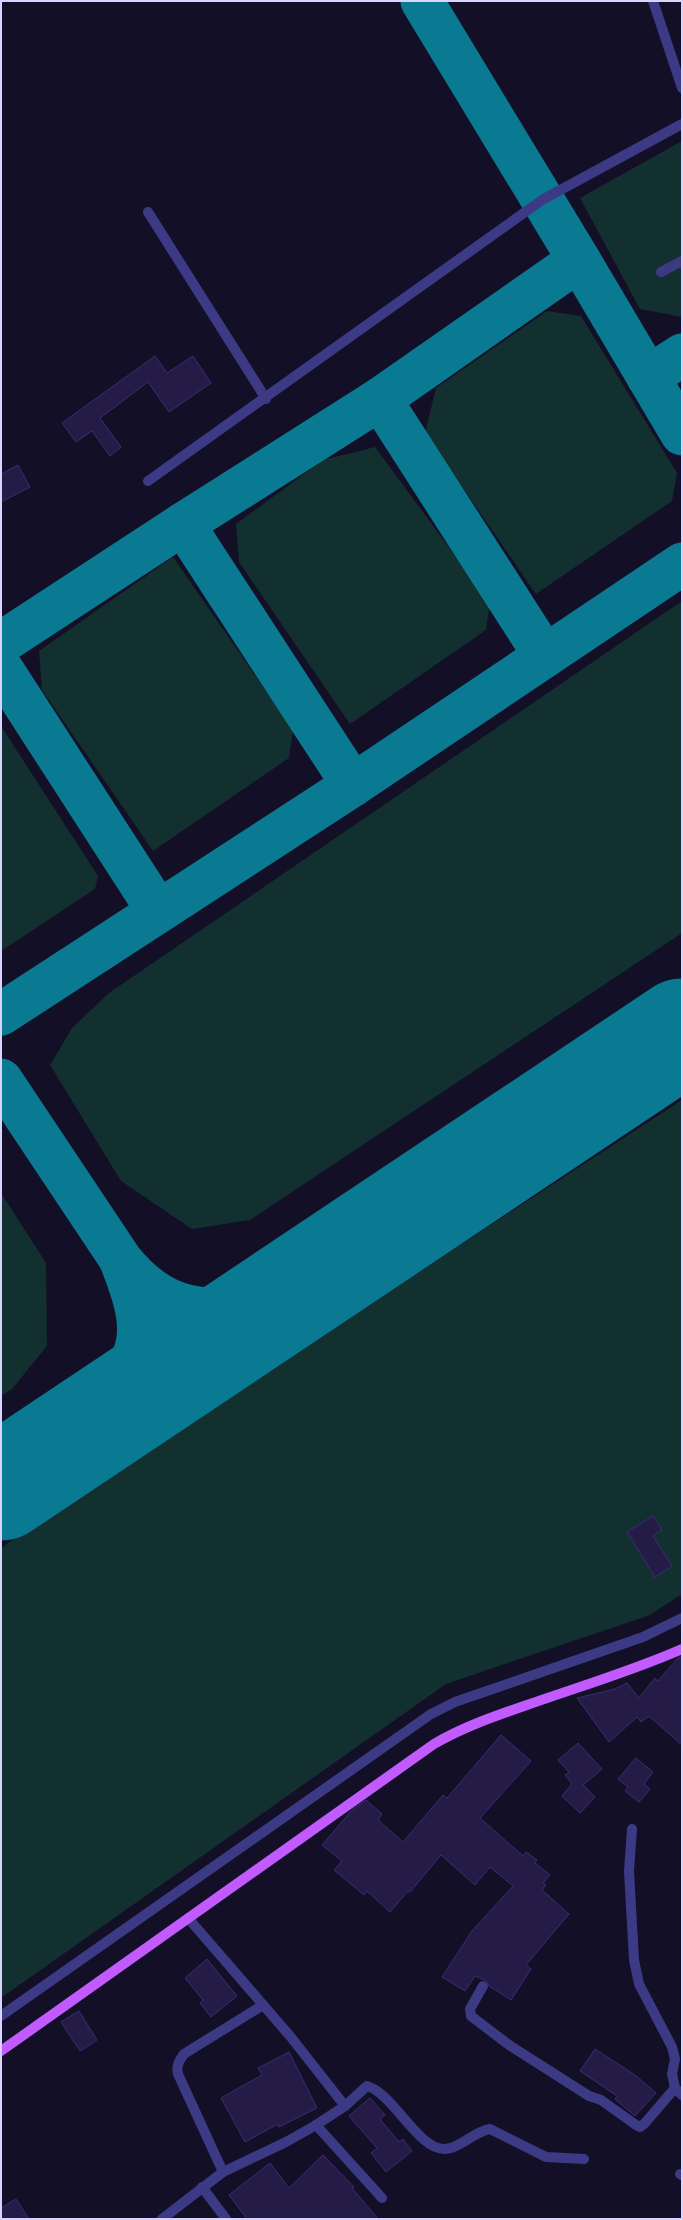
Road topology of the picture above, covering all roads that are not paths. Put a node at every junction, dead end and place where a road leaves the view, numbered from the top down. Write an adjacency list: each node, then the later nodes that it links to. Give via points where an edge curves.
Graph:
1 (653, 1): 2 (street)
2 (682, 88)
3 (682, 124): 7 (street, via 542,200)
4 (148, 212): 7 (street)
5 (682, 261): 6 (street)
6 (661, 272)
7 (266, 399): 8 (street)
8 (148, 481)
9 (682, 1618): 15 (street, via 643,1637 455,1702 431,1714)
10 (682, 1649): 12 (main road, via 454,1732 381,1780)
11 (632, 1829): 17 (street, via 629,1871 634,1960 639,1984 672,2046 675,2059 672,2074)
12 (188, 1918): 14 (street); 16 (main road)
13 (483, 1986): 17 (street, via 470,2009 471,2016 509,2045 589,2096 601,2100 636,2125 640,2127)
14 (263, 2005): 18 (street); 21 (street, via 184,2054 177,2069)
15 (1, 2016)
16 (1, 2051)
17 (679, 2091)
18 (345, 2106): 19 (street); 20 (street, via 367,2086 379,2092 425,2140 438,2148 451,2148 490,2129 546,2157)
19 (316, 2125): 21 (street, via 279,2146); 23 (street)
20 (584, 2159)
21 (223, 2172): 22 (street)
22 (202, 2187): 24 (street); 25 (street)
23 (382, 2198)
24 (162, 2219)
25 (226, 2219)

